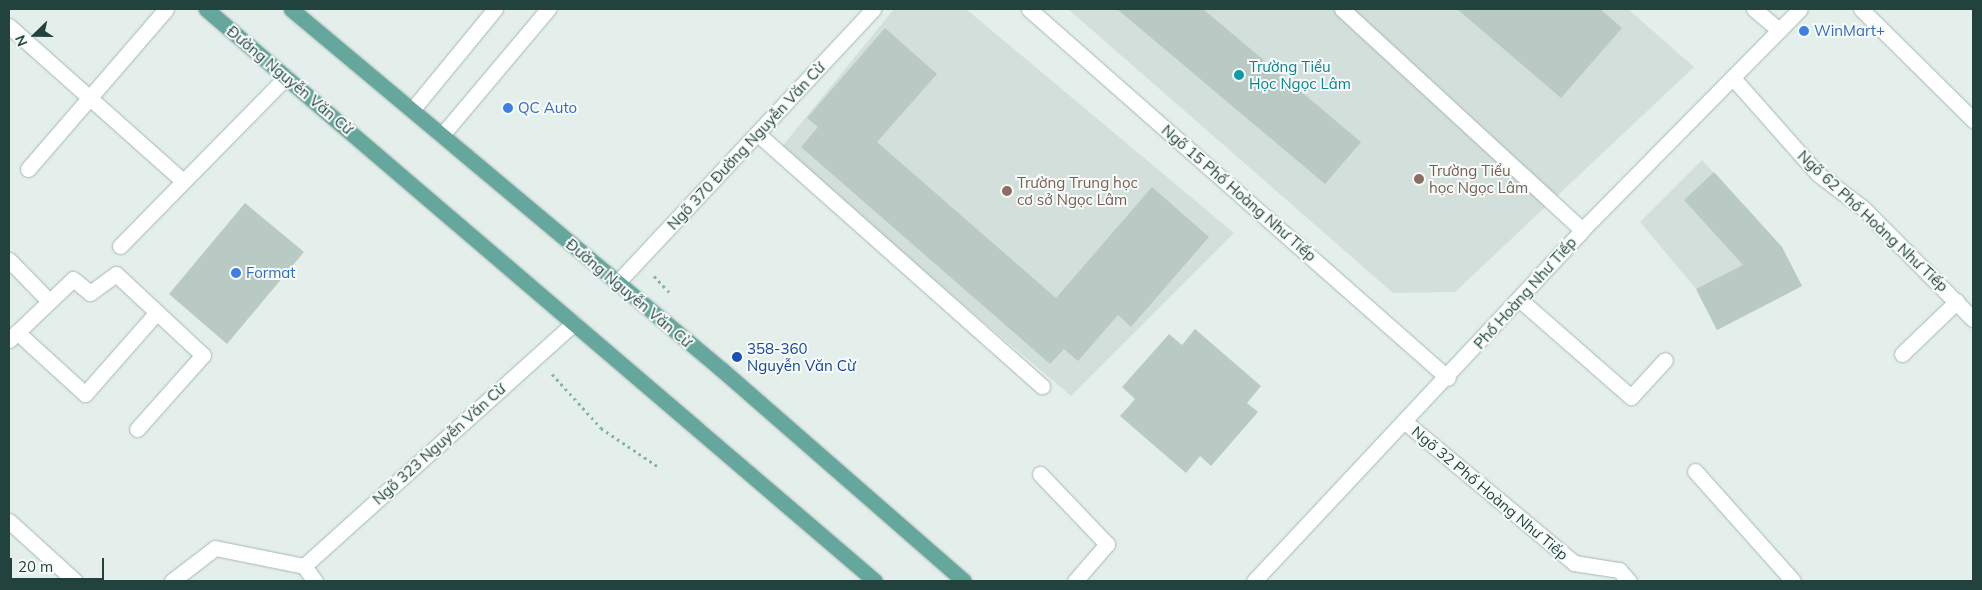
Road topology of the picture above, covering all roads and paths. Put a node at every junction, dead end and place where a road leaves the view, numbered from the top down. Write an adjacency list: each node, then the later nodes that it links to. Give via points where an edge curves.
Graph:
1 (166, 9): 16 (street)
2 (206, 9): 14 (main road, Đường Nguyễn Văn Cừ)
3 (291, 9): 17 (main road, Đường Nguyễn Văn Cừ)
4 (495, 9): 17 (street)
5 (548, 9): 20 (street)
6 (873, 9): 19 (street, Ngõ 370 Đường Nguyễn Văn Cừ)
7 (1029, 9): 36 (street, Ngõ 15 Phố Hoàng Như Tiếp)
8 (1342, 9): 23 (street)
9 (1754, 9): 13 (street)
10 (1800, 9): 13 (street, Phố Hoàng Như Tiếp)
11 (1861, 9): 18 (street)
12 (9, 26): 16 (street)
13 (1779, 30): 15 (street, Phố Hoàng Như Tiếp)
14 (286, 76): 22 (street); 32 (main road, Đường Nguyễn Văn Cừ)
15 (1732, 78): 23 (street, Phố Hoàng Như Tiếp); 28 (street, Ngõ 62 Phố Hoàng Như Tiếp, via 1818,174 1863,208)
16 (90, 97): 21 (street); 22 (street)
17 (412, 110): 20 (main road, Đường Nguyễn Văn Cừ)
18 (1973, 120)
19 (758, 134): 26 (street, Ngõ 370 Đường Nguyễn Văn Cừ); 38 (street)
20 (442, 135): 26 (main road, Đường Nguyễn Văn Cừ)
21 (28, 169)
22 (182, 179): 24 (street)
23 (1582, 230): 27 (street, Phố Hoàng Như Tiếp)
24 (120, 246)
25 (9, 260): 29 (street)
26 (617, 283): 50 (main road, Đường Nguyễn Văn Cừ)
27 (1519, 299): 35 (street, via 1631,397); 36 (street, Phố Hoàng Như Tiếp)
28 (1957, 301): 31 (street, Ngõ 62 Phố Hoàng Như Tiếp); 34 (street)
29 (49, 302): 30 (street, via 73,279 90,293 116,274); 33 (street)
30 (157, 312): 33 (street, via 85,394); 40 (street, via 203,355)
31 (1973, 319)
32 (574, 323): 45 (street, Ngõ 323 Nguyễn Văn Cừ); 49 (main road, Đường Nguyễn Văn Cừ)
33 (13, 336)
34 (1902, 354)
35 (1665, 360)
36 (1448, 378): 39 (street, Phố Hoàng Như Tiếp)
37 (565, 386): 41 (path, via 601,428)
38 (1042, 386)
39 (1405, 422): 52 (street, Phố Hoàng Như Tiếp); 53 (street, Ngõ 32 Phố Hoàng Như Tiếp, via 1574,564 1619,570)
40 (137, 429)
41 (660, 468)
42 (1695, 471): 54 (street)
43 (1040, 474): 51 (street, via 1107,544)
44 (9, 522): 46 (street)
45 (304, 566): 47 (street, via 215,548); 48 (street)
46 (75, 581)
47 (172, 581)
48 (315, 581)
49 (875, 581)
50 (964, 581)
51 (1075, 581)
52 (1254, 581)
53 (1629, 581)
54 (1793, 581)

